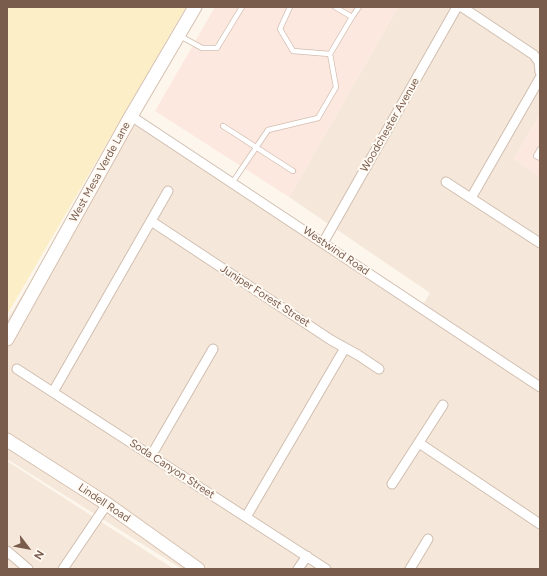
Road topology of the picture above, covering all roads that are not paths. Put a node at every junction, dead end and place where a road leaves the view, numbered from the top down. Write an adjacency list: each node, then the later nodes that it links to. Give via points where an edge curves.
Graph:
1 (195, 7): 9 (street, West Mesa Verde Lane)
2 (290, 7): 10 (lane, via 280,29 293,51)
3 (335, 7): 8 (lane)
4 (359, 7): 8 (lane)
5 (457, 7): 25 (street, Woodchester Avenue)
6 (462, 7): 11 (street, via 534,55)
7 (242, 8): 9 (lane, via 217,48 202,48)
8 (352, 17): 10 (lane)
9 (178, 36): 14 (street, West Mesa Verde Lane)
10 (330, 54): 16 (lane, via 336,87 318,118 268,130)
11 (540, 62): 12 (street)
12 (540, 72)
13 (540, 78): 23 (street)
14 (131, 116): 21 (street, Westwind Road); 27 (street, West Mesa Verde Lane)
15 (223, 126): 16 (lane)
16 (256, 148): 19 (lane); 21 (lane)
17 (540, 149): 18 (lane, via 536,156)
18 (540, 158)
19 (293, 171)
20 (446, 182): 23 (street)
21 (232, 183): 25 (street, Westwind Road)
22 (168, 192): 24 (street)
23 (471, 198): 26 (street)
24 (151, 221): 28 (street, Juniper Forest Street); 33 (street)
25 (323, 243): 32 (street, Westwind Road)
26 (540, 243)
27 (7, 339)
28 (345, 348): 31 (street, Juniper Forest Street); 40 (street)
29 (213, 349): 37 (street)
30 (17, 369): 33 (street, Soda Canyon Street)
31 (379, 369)
32 (540, 386)
33 (53, 392): 37 (street, Soda Canyon Street)
34 (443, 405): 36 (street)
35 (7, 440): 39 (street, Lindell Road)
36 (418, 443): 38 (street); 41 (street)
37 (151, 456): 40 (street, Soda Canyon Street)
38 (392, 484)
39 (107, 504): 46 (street); 47 (street, Lindell Road)
40 (246, 517): 44 (street, Soda Canyon Street)
41 (540, 524)
42 (428, 539): 50 (street)
43 (7, 551): 45 (street)
44 (307, 556): 48 (street); 49 (street, Soda Canyon Street)
45 (28, 569)
46 (63, 569)
47 (198, 569)
48 (298, 569)
49 (326, 569)
50 (410, 569)

